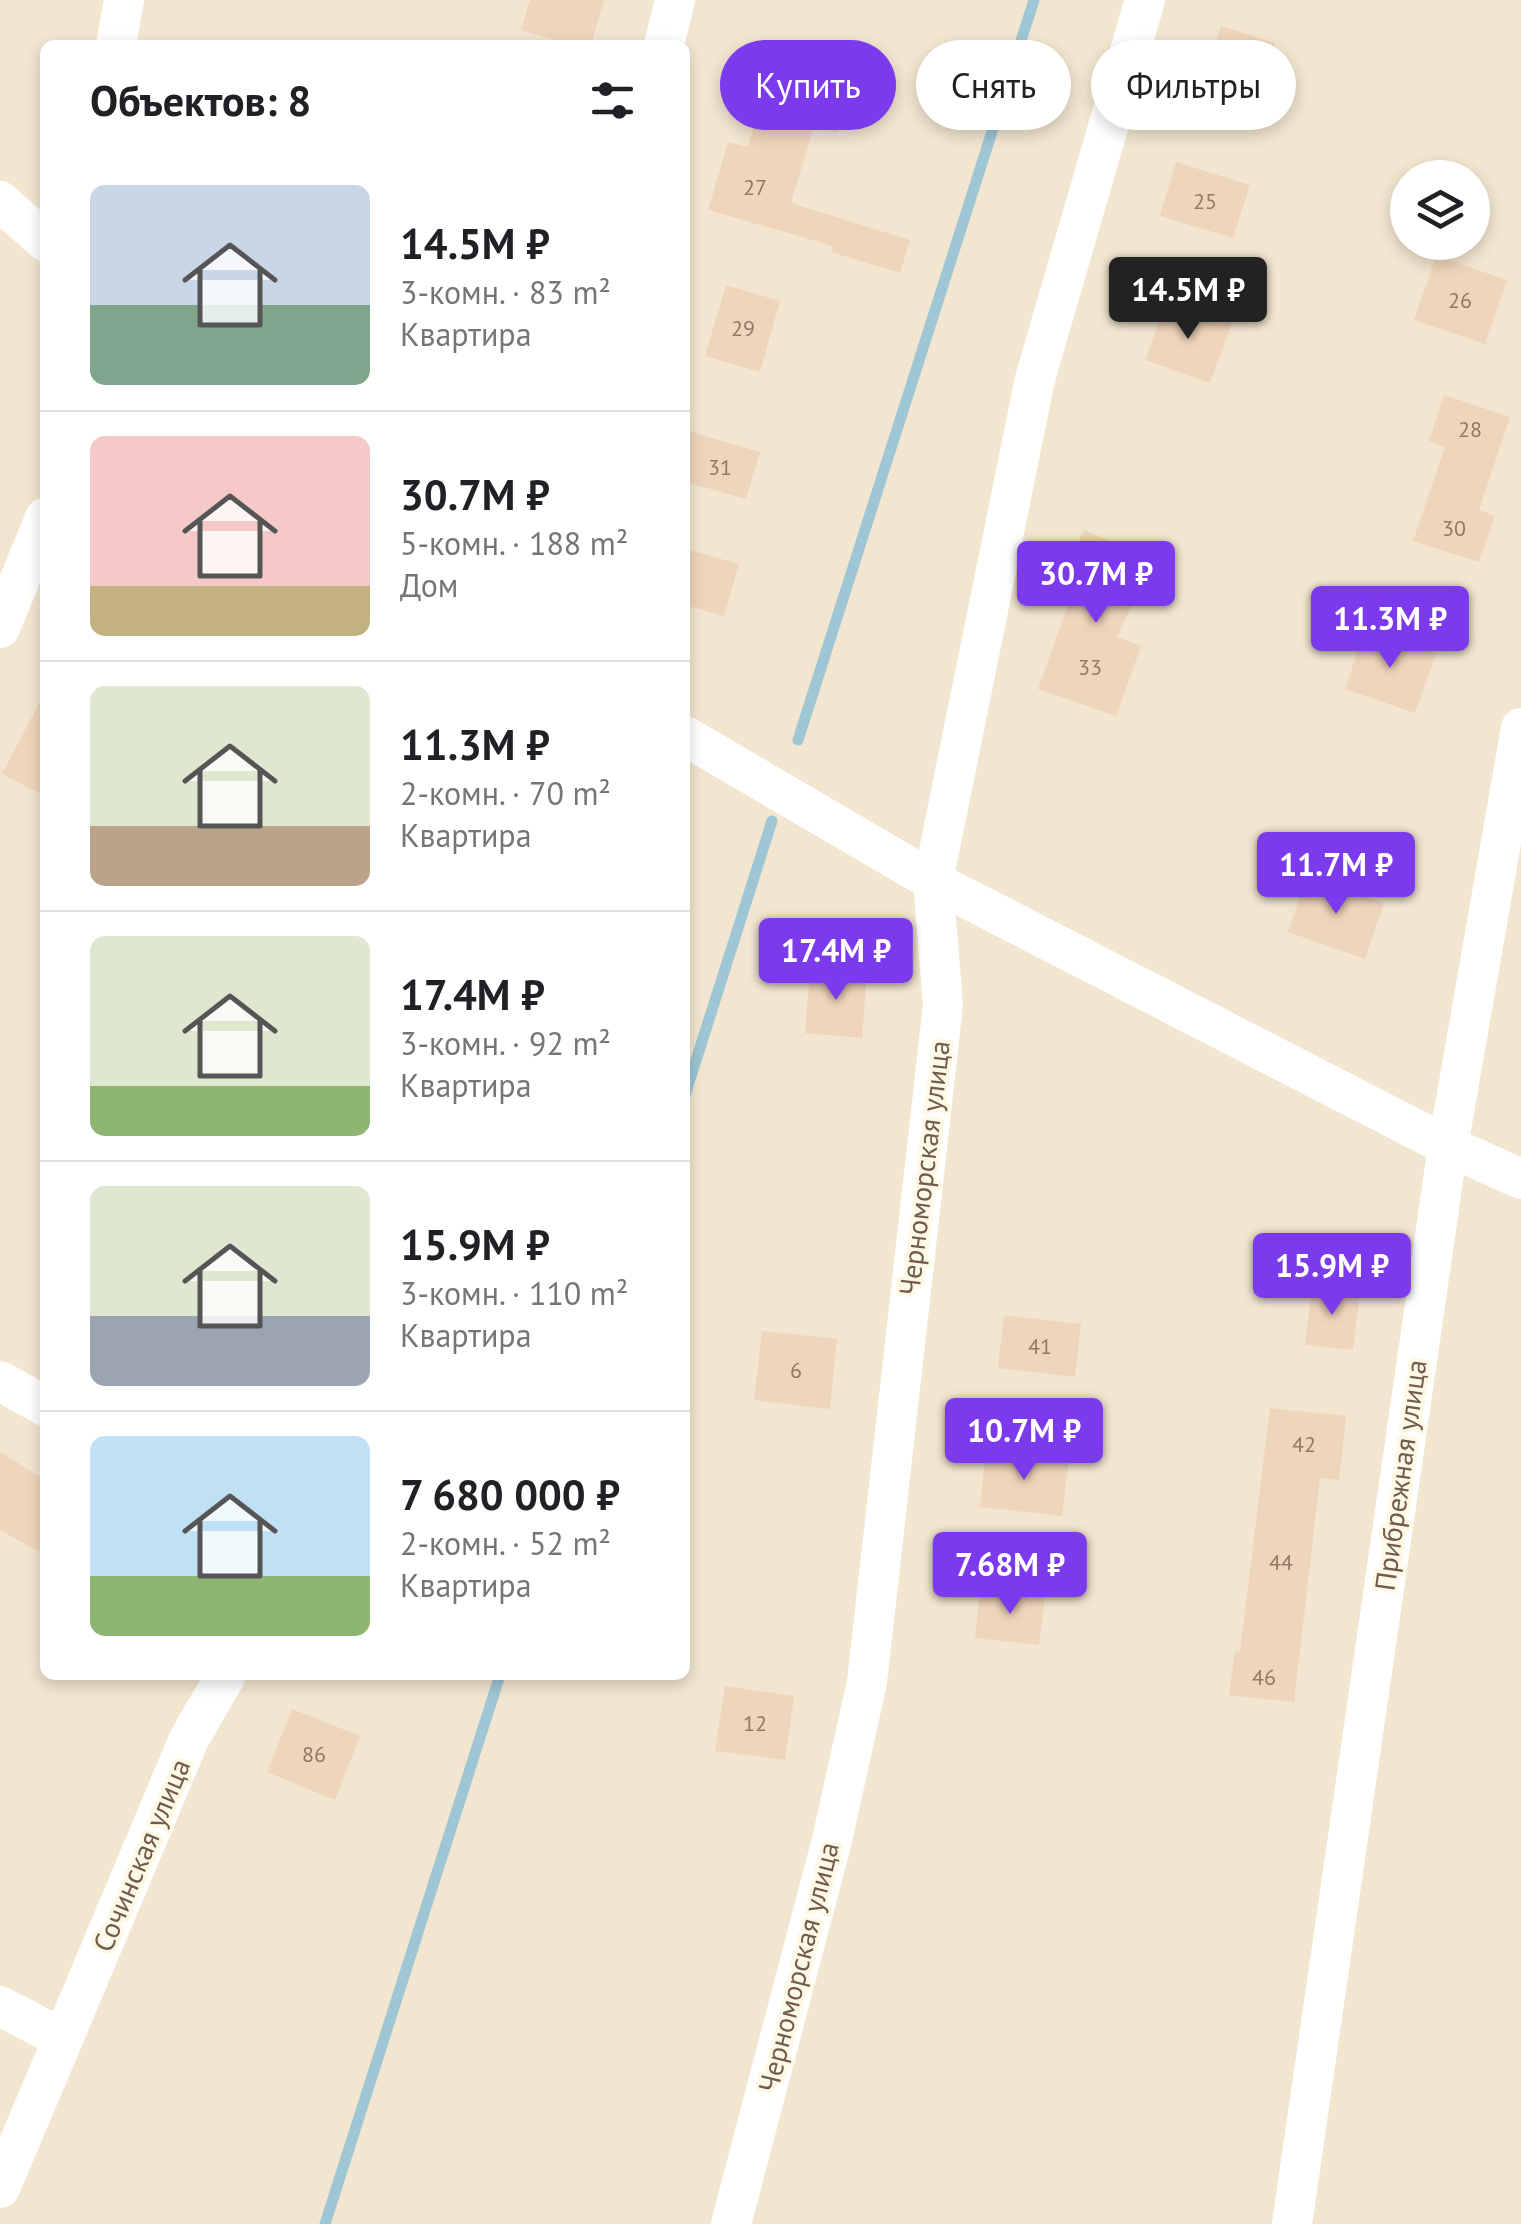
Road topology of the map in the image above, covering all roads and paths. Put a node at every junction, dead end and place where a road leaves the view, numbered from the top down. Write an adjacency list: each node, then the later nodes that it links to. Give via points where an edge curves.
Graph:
1 (124, 0): 4 (street)
2 (674, 0): 5 (street)
3 (1145, 0): 12 (street, Черноморская улица, via 1035,379)
4 (117, 40)
5 (665, 40)
6 (0, 201): 7 (street)
7 (40, 237)
8 (40, 530): 9 (street)
9 (0, 628)
10 (1521, 728): 13 (street, Прибрежная улица)
11 (690, 739): 12 (street)
12 (933, 880): 13 (street); 21 (street, Черноморская улица, via 943,1004 867,1682)
13 (1448, 1146): 14 (street); 22 (street, Прибрежная улица)
14 (1521, 1179)
15 (0, 1381): 16 (street)
16 (40, 1403)
17 (223, 1680): 19 (street, Сочинская улица, via 189,1739)
18 (0, 2006): 19 (street)
19 (63, 2040): 20 (street, Сочинская улица)
20 (0, 2188)
21 (731, 2224)
22 (1292, 2224)

